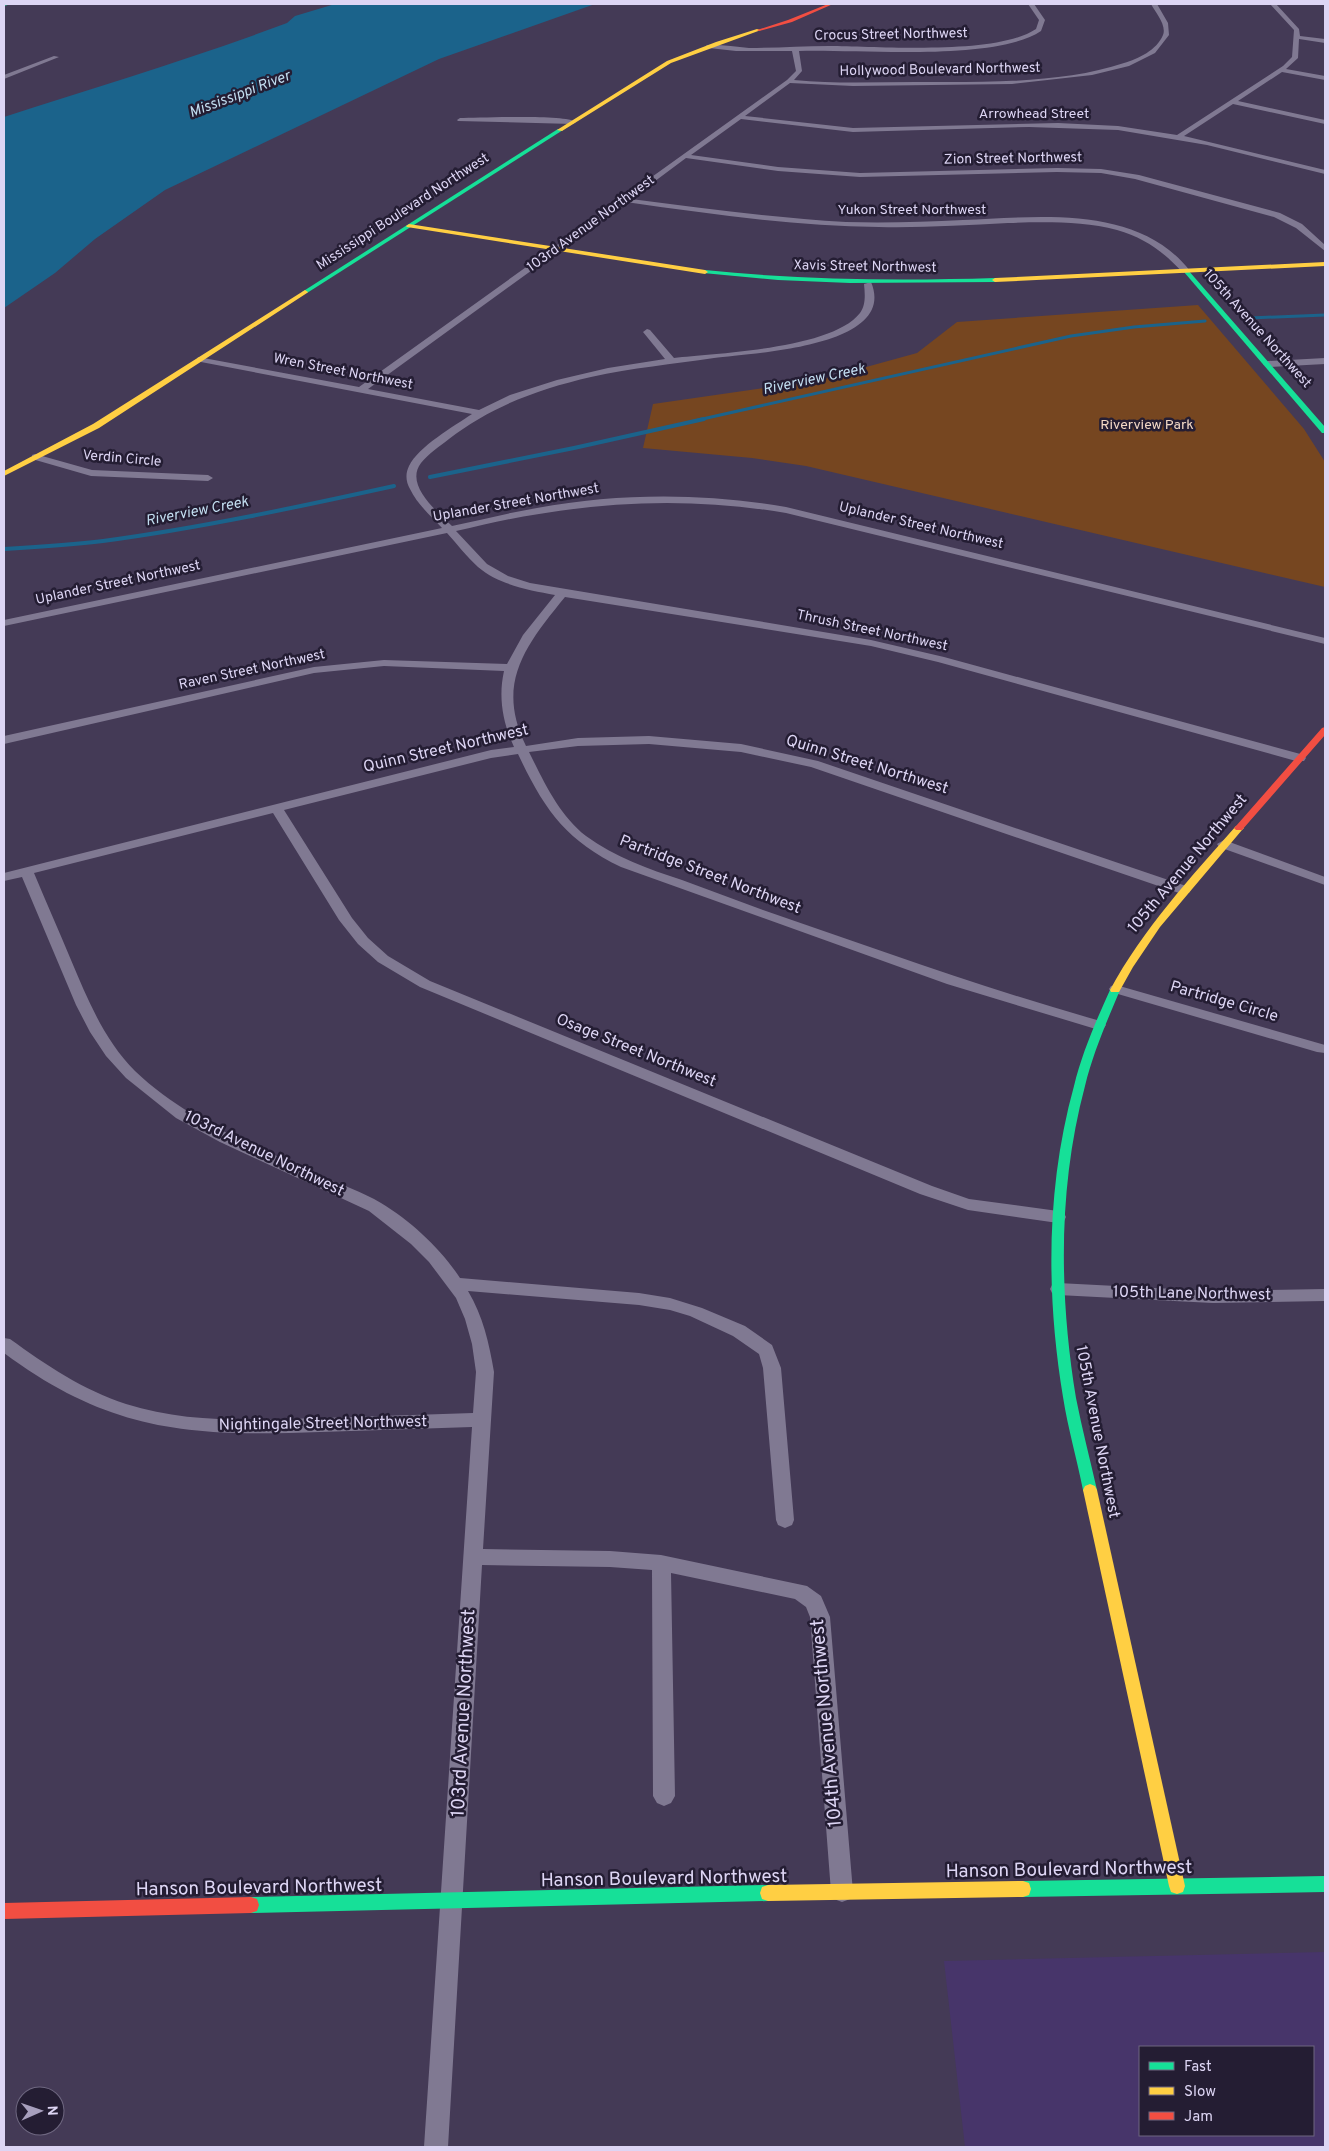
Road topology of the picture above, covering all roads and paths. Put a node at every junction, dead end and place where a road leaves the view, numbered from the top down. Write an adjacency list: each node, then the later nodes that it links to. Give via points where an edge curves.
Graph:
1 (9, 4): 6 (street)
2 (831, 4): 9 (street, Mississippi Boulevard Northwest)
3 (1031, 4): 10 (street, Crocus Street Northwest, via 1042,20 1042,27 1028,36 1005,43 962,47)
4 (1154, 4): 15 (street, Hollywood Boulevard Northwest, via 1166,28 1165,38 1159,45 1133,61 1093,73 985,84)
5 (1273, 4): 7 (street, via 1293,24)
6 (4, 5)
7 (1298, 37): 8 (street); 12 (street, via 1296,56)
8 (1325, 40)
9 (709, 46): 10 (street, Crocus Street Northwest); 19 (street, Mississippi Boulevard Northwest, via 669,62)
10 (795, 48): 15 (street, via 799,71)
11 (56, 57): 13 (street)
12 (1281, 70): 14 (street); 16 (street)
13 (4, 78)
14 (1325, 78)
15 (789, 81): 17 (street, 103rd Avenue Northwest)
16 (1233, 102): 20 (street); 21 (street)
17 (740, 117): 21 (street, Arrowhead Street, via 843,129 1074,126); 22 (street, 103rd Avenue Northwest)
18 (460, 120): 19 (street)
19 (573, 122): 25 (street, Mississippi Boulevard Northwest)
20 (1325, 122)
21 (1180, 136): 23 (street, Arrowhead Street)
22 (685, 156): 24 (street, 103rd Avenue Northwest); 27 (street, Zion Street Northwest, via 844,174 1112,172 1277,215 1299,226)
23 (1325, 172)
24 (624, 200): 26 (street, 103rd Avenue Northwest); 29 (street, Yukon Street Northwest, via 737,216 846,224 1046,220 1082,223 1125,231 1148,240 1167,251)
25 (409, 226): 26 (street, Xavis Street Northwest); 32 (street, Mississippi Boulevard Northwest)
26 (556, 249): 30 (street, Xavis Street Northwest, via 749,277); 36 (street, 103rd Avenue Northwest)
27 (1325, 249)
28 (1325, 264): 29 (street, Xavis Street Northwest)
29 (1186, 271): 30 (street, Xavis Street Northwest); 35 (street, 105th Avenue Northwest)
30 (868, 284): 34 (street, via 866,312 850,325 826,337 791,346)
31 (647, 332): 34 (street)
32 (201, 359): 36 (street, Wren Street Northwest); 39 (street, Mississippi Boulevard Northwest, via 86,432)
33 (1325, 361): 35 (street)
34 (672, 362): 37 (street, via 573,378)
35 (1268, 364): 38 (street, 105th Avenue Northwest)
36 (362, 389): 37 (street, Wren Street Northwest)
37 (480, 413): 42 (street, Thrush Street Northwest, via 424,453 410,477 413,487)
38 (1325, 431)
39 (35, 458): 40 (street, Mississippi Boulevard Northwest); 41 (street, Verdin Circle, via 91,473)
40 (4, 474)
41 (208, 478)
42 (449, 530): 43 (street, Thrush Street Northwest, via 494,573 522,584); 44 (street, Uplander Street Northwest); 45 (street, Uplander Street Northwest, via 537,511 614,501 684,498 748,503 974,554)
43 (562, 593): 46 (street, Partridge Street Northwest, via 523,641); 50 (street, Thrush Street Northwest, via 871,643)
44 (4, 623)
45 (1325, 641)
46 (510, 668): 48 (street, Raven Street Northwest, via 384,663 314,670); 49 (street, Partridge Street Northwest, via 506,696 508,714)
47 (1325, 730): 50 (street, 105th Avenue Northwest)
48 (4, 740)
49 (520, 749): 51 (street, Quinn Street Northwest); 56 (street, Quinn Street Northwest, via 578,742 649,740 713,744 766,752 840,771); 58 (street, Partridge Street Northwest, via 539,785 567,825 603,853 623,863 957,984)
50 (1300, 758): 52 (street, 105th Avenue Northwest)
51 (276, 808): 53 (street, Quinn Street Northwest); 60 (street, Osage Street Northwest, via 346,920 363,941 383,959 425,984 926,1190 968,1204)
52 (1224, 844): 55 (street); 56 (street, 105th Avenue Northwest)
53 (26, 871): 54 (street, Quinn Street Northwest); 61 (street, 103rd Avenue Northwest, via 97,1032 132,1075 181,1114 225,1138 374,1207 413,1236)
54 (4, 877)
55 (1325, 881)
56 (1184, 890): 57 (street, 105th Avenue Northwest, via 1151,930)
57 (1116, 989): 58 (street, 105th Avenue Northwest); 59 (street, Partridge Circle)
58 (1099, 1025): 60 (street, 105th Avenue Northwest, via 1084,1065 1068,1127 1060,1174)
59 (1322, 1049)
60 (1058, 1217): 62 (street, 105th Avenue Northwest)
61 (457, 1284): 65 (street, 103rd Avenue Northwest, via 470,1307 483,1346); 66 (street, via 670,1304 716,1320 755,1341 766,1350 772,1368)
62 (1058, 1289): 63 (street, 105th Lane Northwest, via 1213,1297); 71 (street, 105th Avenue Northwest, via 1068,1387)
63 (1325, 1295)
64 (4, 1344): 65 (street, Nightingale Street Northwest, via 54,1380 84,1395 124,1410 197,1424 244,1428)
65 (482, 1420): 67 (street, 103rd Avenue Northwest)
66 (785, 1520)
67 (473, 1557): 68 (street, 104th Avenue Northwest, via 610,1559); 73 (street, 103rd Avenue Northwest)
68 (661, 1564): 69 (street); 72 (street, 104th Avenue Northwest, via 800,1592 814,1602 820,1617)
69 (664, 1796)
70 (1325, 1884): 71 (street, Hanson Boulevard Northwest)
71 (1177, 1886): 72 (street, Hanson Boulevard Northwest)
72 (842, 1892): 73 (street, Hanson Boulevard Northwest)
73 (454, 1901): 74 (street, Hanson Boulevard Northwest); 75 (street, 103rd Avenue Northwest)
74 (4, 1911)
75 (436, 2147)

